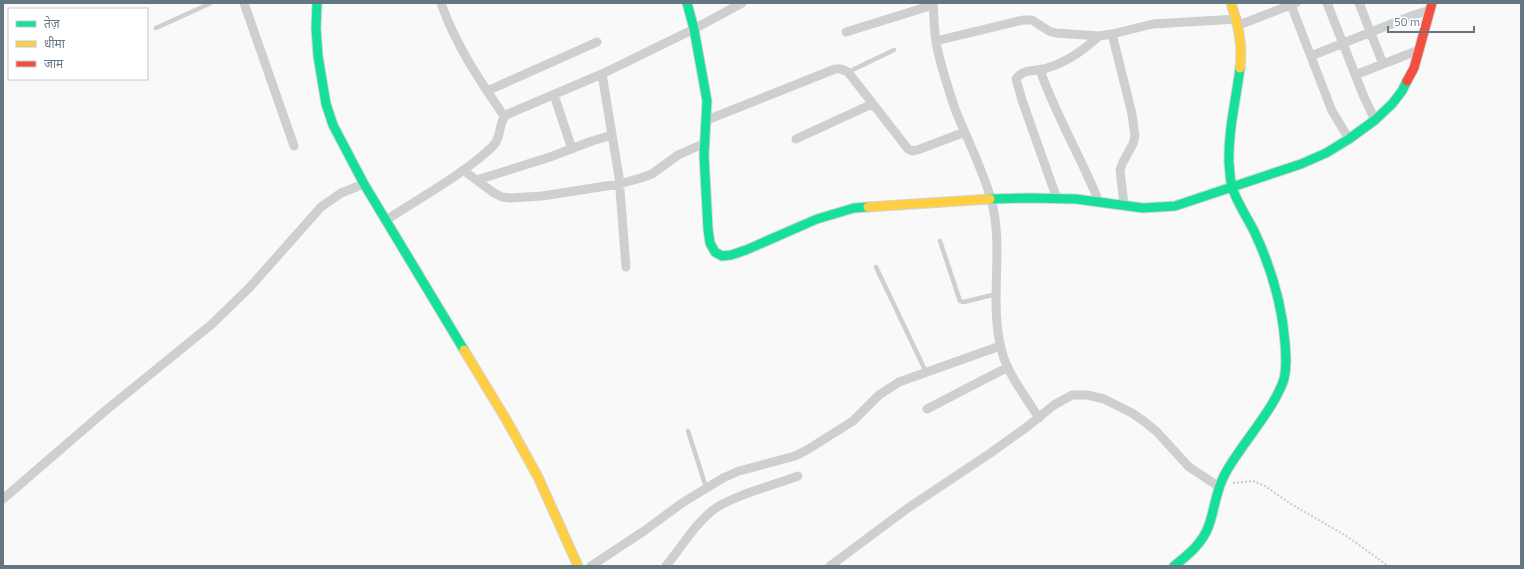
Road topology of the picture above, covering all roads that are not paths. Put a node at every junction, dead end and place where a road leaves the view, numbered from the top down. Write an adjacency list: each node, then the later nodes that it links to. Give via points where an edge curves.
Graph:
1 (211, 3): 14 (lane)
2 (244, 3): 42 (street)
3 (317, 3): 46 (street, via 318,56 326,104 333,125)
4 (441, 3): 31 (street, via 450,27)
5 (687, 3): 15 (street)
6 (742, 3): 15 (street)
7 (1231, 3): 13 (street)
8 (1327, 3): 22 (street)
9 (1359, 3): 17 (street)
10 (933, 4): 16 (street); 20 (street)
11 (1293, 4): 13 (street); 25 (street)
12 (1431, 6): 17 (street); 24 (street)
13 (1238, 22): 18 (street, via 1153,24); 48 (street, via 1242,43 1229,140)
14 (156, 28)
15 (694, 29): 29 (street); 35 (street, via 707,101)
16 (846, 32)
17 (1370, 32): 22 (street); 26 (street)
18 (1112, 34): 19 (street); 52 (street, via 1135,136 1120,170)
19 (1098, 36): 20 (street, via 1056,34 1032,20 1023,20); 27 (street, via 1088,46 1059,64)
20 (936, 41): 37 (street, via 948,88)
21 (597, 42): 31 (street)
22 (1342, 43): 25 (street); 30 (street)
23 (894, 50): 28 (lane)
24 (1419, 50): 26 (street); 36 (street, via 1414,68 1402,91)
25 (1311, 56): 40 (street, via 1332,111)
26 (1383, 64): 30 (street)
27 (1040, 70): 50 (street, via 1018,75 1016,84); 51 (street, via 1050,98)
28 (848, 72): 33 (street); 35 (street, via 835,69)
29 (602, 74): 32 (street); 38 (street)
30 (1355, 75): 36 (street)
31 (487, 91): 34 (street)
32 (554, 95): 34 (street); 43 (street)
33 (872, 104): 37 (street, via 898,138 913,151); 39 (street)
34 (504, 116): 44 (street, via 497,142)
35 (707, 120): 41 (street)
36 (1375, 120): 40 (street)
37 (966, 132): 49 (street)
38 (612, 135): 43 (street); 47 (street)
39 (796, 139)
40 (1349, 139): 48 (street, via 1301,164)
41 (705, 143): 47 (street, via 678,154 652,174); 49 (street, via 704,175 710,243 715,252 722,256 746,250 817,219 854,208)
42 (294, 146)
43 (572, 149): 45 (street)
44 (463, 170): 45 (street); 53 (street)
45 (477, 180): 47 (street, via 494,193 511,198 542,196)
46 (364, 184): 53 (street); 67 (street, via 341,193 321,207 250,287 212,324)
47 (619, 184): 55 (street)
48 (1232, 188): 52 (street, via 1170,206 1143,208); 65 (street, via 1265,257 1279,299 1286,355 1282,380 1264,415)
49 (991, 199): 50 (street); 57 (street, via 997,235)
50 (1057, 199): 51 (street)
51 (1099, 202): 52 (street)
52 (1124, 205)
53 (386, 220): 69 (street, via 507,421 538,477)
54 (940, 241): 57 (lane, via 960,301)
55 (626, 267)
56 (876, 267): 60 (lane)
57 (997, 294): 58 (street)
58 (1000, 346): 59 (street); 60 (street)
59 (1008, 367): 61 (street); 62 (street)
60 (926, 372): 66 (street, via 886,390 853,421 807,450 784,460 739,470)
61 (927, 409)
62 (1039, 418): 65 (street, via 1054,405 1072,395 1104,399 1146,422 1189,467); 72 (street, via 908,508)
63 (688, 431): 66 (lane)
64 (798, 476): 71 (street, via 733,499 714,509)
65 (1218, 486): 68 (street, via 1208,526 1200,541)
66 (706, 487): 70 (street)
67 (3, 499)
68 (1177, 565)
69 (578, 566)
70 (591, 566)
71 (666, 566)
72 (830, 566)

